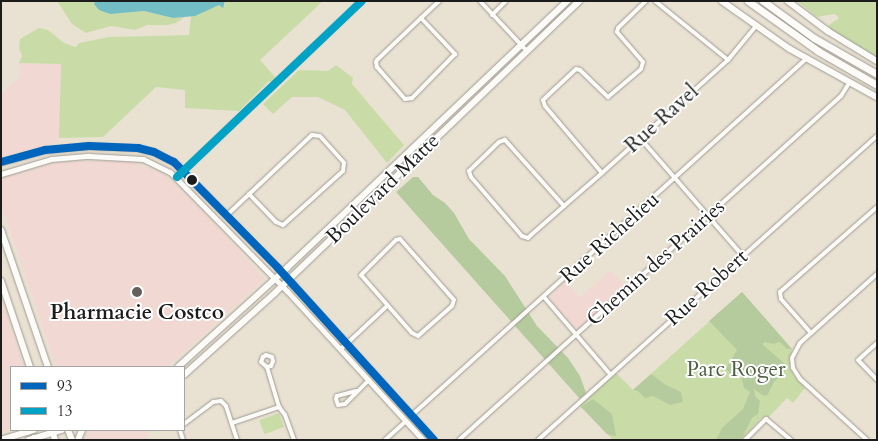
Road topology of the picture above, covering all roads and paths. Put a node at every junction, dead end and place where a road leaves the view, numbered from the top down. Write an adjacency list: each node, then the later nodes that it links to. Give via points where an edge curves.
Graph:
1 (362, 1): 28 (street)
2 (439, 1): 14 (street)
3 (480, 1): 13 (street)
4 (506, 1): 13 (street)
5 (567, 1): 16 (main road, Boulevard Matte)
6 (580, 1): 17 (main road, Boulevard Matte)
7 (646, 1): 29 (street, via 616,32 643,62 641,69 608,97 576,70 543,100)
8 (656, 1): 19 (street)
9 (722, 1): 15 (main road)
10 (748, 1): 23 (highway, via 818,52)
11 (764, 1): 21 (highway, via 814,38)
12 (788, 1): 20 (main road, via 828,31)
13 (492, 15): 16 (street)
14 (421, 18): 14 (street, via 376,62 405,99 412,98 454,56 453,50)
15 (756, 26): 18 (main road); 19 (street, Rue Ravel)
16 (521, 45): 17 (street); 40 (main road, Boulevard Matte)
17 (527, 51): 43 (main road, Boulevard Matte)
18 (806, 58): 22 (main road); 32 (street, Rue Richelieu)
19 (728, 60): 26 (street, Rue Ravel)
20 (877, 61)
21 (877, 72)
22 (849, 83): 24 (main road); 37 (street, Chemin des Prairies, via 841,96)
23 (877, 85)
24 (877, 97)
25 (877, 136): 39 (street, Rue Robert)
26 (640, 138): 29 (street, Rue Ravel); 32 (street)
27 (1, 162): 28 (street, via 50,149 116,146 154,152)
28 (184, 170): 31 (street); 36 (street)
29 (602, 172): 34 (street, Rue Ravel)
30 (1, 174): 31 (street, via 50,159 100,156 143,159)
31 (177, 177): 42 (street)
32 (676, 179): 37 (street); 46 (street, Rue Richelieu)
33 (249, 194): 33 (street, via 283,225 343,171 344,163 322,138 312,135); 36 (street)
34 (564, 206): 34 (street, Rue Ravel, via 506,140 500,141 469,171 470,177 525,238)
35 (877, 208): 48 (street, via 780,292 781,299)
36 (227, 215): 40 (street)
37 (708, 216): 39 (street); 49 (street, Chemin des Prairies)
38 (1, 230): 54 (main road)
39 (743, 256): 58 (street, Rue Robert)
40 (282, 273): 42 (main road, Boulevard Matte); 43 (street)
41 (877, 274): 48 (street)
42 (275, 279): 45 (street); 55 (main road, Boulevard Matte)
43 (288, 280): 45 (main road, Boulevard Matte); 51 (street)
44 (1, 282): 53 (main road)
45 (282, 286): 52 (street); 57 (main road, Boulevard Matte)
46 (544, 297): 49 (street); 63 (street, Rue Richelieu)
47 (387, 306): 47 (street, via 418,336 454,303 400,238 361,275); 51 (street)
48 (811, 333): 81 (street, via 794,351 792,361 796,374)
49 (576, 334): 58 (street); 77 (street, Chemin des Prairies)
50 (877, 342): 60 (street, via 858,360)
51 (347, 344): 52 (street); 63 (street)
52 (341, 349): 59 (street)
53 (30, 366)
54 (48, 366)
55 (179, 366)
56 (267, 367): 62 (street)
57 (185, 374)
58 (610, 374): 78 (street, Rue Robert)
59 (369, 380): 61 (street); 64 (street)
60 (877, 380)
61 (356, 391): 61 (street, via 336,396 338,405 345,404)
62 (279, 407): 66 (street); 73 (street)
63 (412, 415): 76 (street)
64 (406, 421): 74 (street); 75 (street)
65 (185, 423): 66 (street, via 220,400 225,404)
66 (232, 423): 72 (street)
67 (27, 431): 70 (main road)
68 (52, 431): 69 (main road); 71 (main road)
69 (33, 439)
70 (1, 440)
71 (55, 440)
72 (237, 440)
73 (294, 440)
74 (385, 440)
75 (423, 440)
76 (434, 440)
77 (458, 440)
78 (538, 440)
79 (745, 440): 80 (street, via 766,419)
80 (791, 440)
81 (867, 440)

